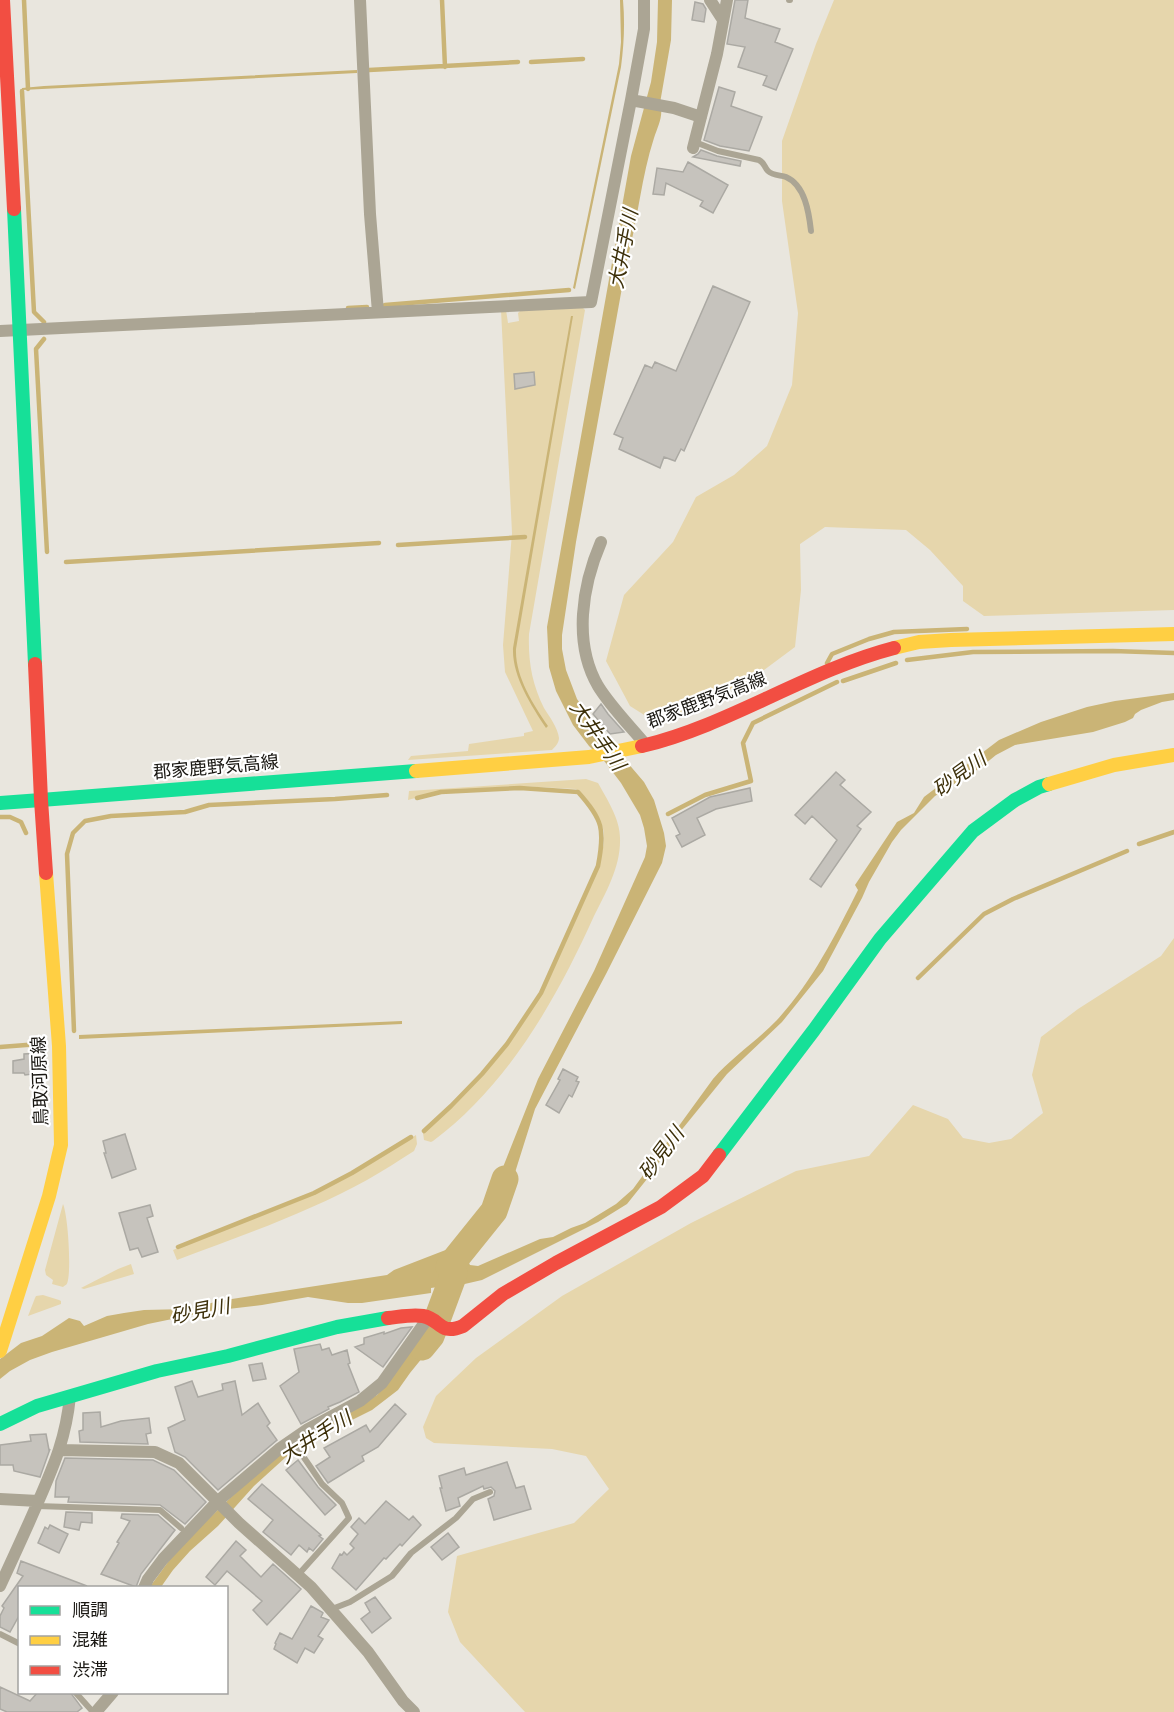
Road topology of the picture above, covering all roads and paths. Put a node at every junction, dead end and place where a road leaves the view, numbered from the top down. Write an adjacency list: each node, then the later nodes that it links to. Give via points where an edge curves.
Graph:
1 (3, 0): 12 (main road)
2 (360, 0): 11 (street)
3 (644, 0): 7 (street)
4 (710, 0): 6 (street)
5 (727, 0): 6 (street)
6 (723, 20): 8 (street)
7 (637, 101): 8 (street); 11 (street, via 591,302)
8 (701, 117): 9 (street)
9 (694, 145): 10 (lane, via 759,160 768,171 796,183)
10 (811, 231)
11 (378, 312): 12 (street)
12 (20, 330): 13 (street); 18 (main road)
13 (0, 331)
14 (601, 542): 16 (street, via 587,590 584,645 600,689)
15 (1174, 634): 16 (main road, 郡家鹿野気高線, via 917,643 835,668 684,734)
16 (645, 744): 18 (main road, 郡家鹿野気高線, via 589,757)
17 (1174, 755): 20 (main road, via 1114,765 1039,787 973,831 880,939 703,1176 661,1207 509,1291 463,1326 447,1330)
18 (41, 800): 19 (main road, 郡家鹿野気高線); 21 (main road, 鳥取河原線, via 59,1046 61,1145)
19 (0, 802)
20 (430, 1320): 22 (main road, via 413,1316 337,1327); 24 (street, via 382,1383 360,1401)
21 (0, 1351)
22 (70, 1396): 23 (main road); 25 (street)
23 (0, 1424)
24 (292, 1440): 28 (street); 31 (lane, via 322,1484 342,1503 349,1518)
25 (60, 1450): 28 (street, via 156,1452 179,1463); 29 (street)
26 (490, 1491): 34 (lane, via 473,1499 456,1518 411,1553 392,1576)
27 (0, 1499): 29 (street)
28 (219, 1503): 31 (street); 33 (street, via 163,1559)
29 (38, 1504): 30 (lane, via 160,1510); 32 (street)
30 (181, 1528)
31 (298, 1575): 34 (street)
32 (0, 1586)
33 (144, 1586)
34 (332, 1609): 40 (street)
35 (0, 1634): 36 (lane)
36 (18, 1643)
37 (77, 1694): 39 (lane)
38 (112, 1694): 39 (street)
39 (95, 1712)
40 (414, 1712)

